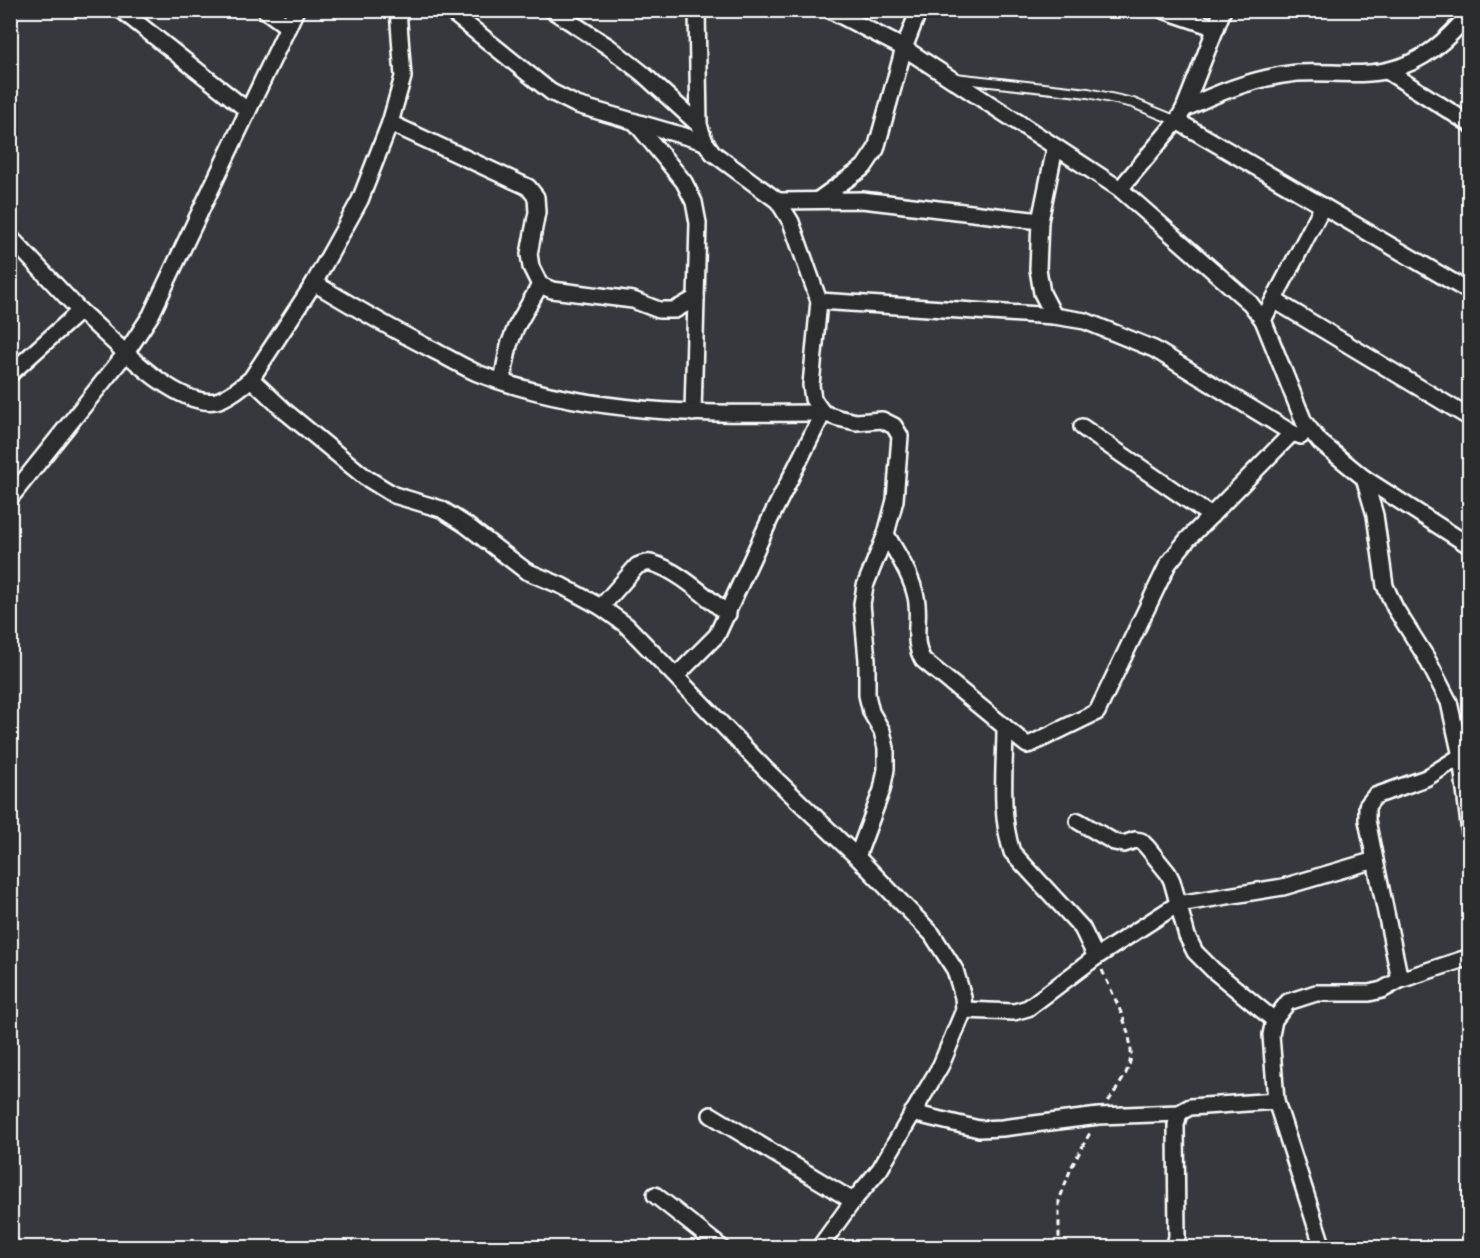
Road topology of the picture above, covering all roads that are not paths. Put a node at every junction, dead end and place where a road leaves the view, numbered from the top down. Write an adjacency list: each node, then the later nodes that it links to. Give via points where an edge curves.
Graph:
1 (121, 10): 18 (street)
2 (265, 10): 13 (street)
3 (296, 10): 13 (street)
4 (398, 10): 21 (street, via 402,77)
5 (449, 10): 20 (street, via 551,92 578,105)
6 (552, 10): 23 (street, via 609,47)
7 (697, 10): 23 (street)
8 (830, 10): 15 (street)
9 (919, 10): 15 (street)
10 (1163, 10): 14 (street)
11 (1223, 10): 14 (street)
12 (1470, 13): 16 (street, via 1434,50)
13 (288, 27): 18 (street)
14 (1216, 28): 19 (street)
15 (904, 48): 17 (street); 27 (street, via 876,149 864,167)
16 (1387, 71): 19 (street, via 1297,73 1256,80 1214,94); 22 (street)
17 (948, 77): 19 (lane, via 1088,93); 25 (street)
18 (247, 110): 41 (street, via 151,315)
19 (1180, 115): 26 (street); 29 (street)
20 (635, 122): 24 (street); 35 (street, via 684,182 694,202 698,223)
21 (390, 123): 32 (street, via 360,200); 33 (street, via 528,187 536,197 537,212 529,254)
22 (1470, 124)
23 (699, 125): 24 (street)
24 (705, 141): 28 (street, via 713,153)
25 (1055, 148): 26 (street); 30 (street)
26 (1120, 189): 40 (street, via 1250,303)
27 (818, 200): 28 (street); 30 (street, via 862,200)
28 (778, 201): 37 (street, via 791,222)
29 (1323, 206): 34 (street); 36 (street)
30 (1040, 221): 39 (street, via 1038,269 1042,293)
31 (10, 237): 38 (street)
32 (314, 283): 43 (street); 44 (street, via 398,333)
33 (540, 285): 35 (street, via 552,290 633,300 659,310 675,310); 44 (street, via 512,336)
34 (1470, 292)
35 (696, 298): 46 (street)
36 (1274, 300): 40 (street); 47 (street)
37 (819, 301): 39 (street); 45 (street, via 811,385 813,399)
38 (80, 311): 41 (street); 42 (street)
39 (1054, 316): 49 (street, via 1084,321 1154,349)
40 (1263, 320): 50 (street, via 1304,422)
41 (126, 353): 43 (street, via 173,391 192,400 216,401); 52 (street)
42 (10, 374)
43 (251, 379): 56 (street, via 365,477 393,495 441,509 526,572)
44 (502, 381): 46 (street, via 594,405)
45 (823, 412): 46 (street); 54 (street, via 856,422 882,420 894,426 900,436 895,500); 57 (street)
46 (693, 413)
47 (1470, 418)
48 (1082, 427): 53 (street)
49 (1292, 433): 50 (street); 53 (street)
50 (1320, 442): 51 (street)
51 (1364, 478): 55 (street); 60 (street, via 1375,515 1385,586 1449,702)
52 (10, 498)
53 (1211, 516): 59 (street, via 1168,564 1097,712 1027,745)
54 (886, 534): 59 (street, via 913,583 919,615 917,650 923,660); 64 (street, via 862,604 867,695 882,731 886,769)
55 (1470, 546)
56 (601, 608): 57 (street, via 637,566 652,563 676,575); 58 (street, via 626,626)
57 (728, 614): 58 (street, via 717,635)
58 (676, 676): 64 (street)
59 (1005, 727): 67 (street, via 1006,836 1012,852 1082,928)
60 (1461, 756): 61 (street); 65 (street, via 1426,778 1375,796 1366,806)
61 (1467, 783): 63 (street)
62 (1078, 821): 66 (street, via 1114,842 1141,841 1168,873)
63 (1470, 833)
64 (857, 857): 70 (street, via 932,934 955,969)
65 (1375, 860): 66 (street, via 1283,887); 69 (street)
66 (1178, 904): 67 (street); 71 (street, via 1194,952)
67 (1096, 957): 70 (street, via 1028,1008 1014,1012)
68 (1470, 957): 69 (street)
69 (1400, 980): 71 (street, via 1369,993 1316,993 1288,1002)
70 (964, 1010): 73 (street, via 941,1065)
71 (1274, 1020): 72 (street, via 1271,1035)
72 (1276, 1101): 74 (street, via 1190,1107); 81 (street)
73 (912, 1113): 74 (street, via 979,1128); 77 (street, via 880,1169)
74 (1179, 1113): 80 (street, via 1178,1237)
75 (711, 1115): 77 (street)
76 (655, 1195): 78 (street)
77 (853, 1201): 79 (street)
78 (722, 1248)
79 (819, 1248)
80 (1174, 1248)
81 (1323, 1248)

